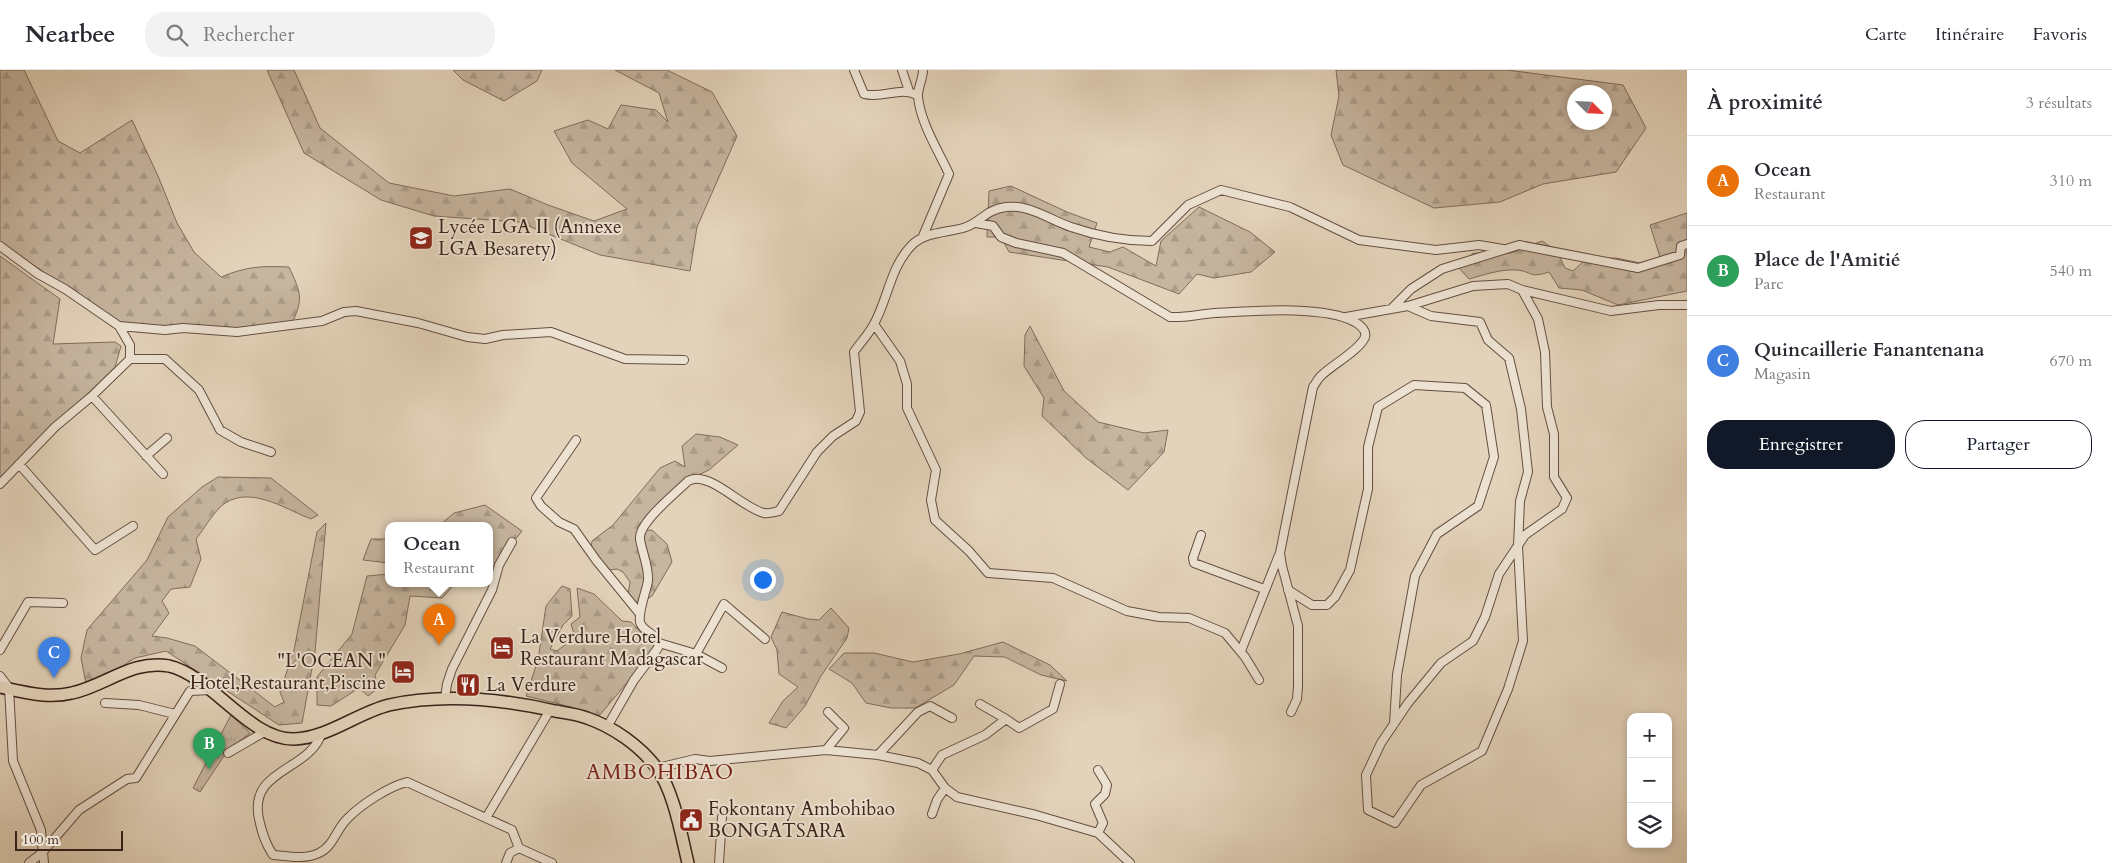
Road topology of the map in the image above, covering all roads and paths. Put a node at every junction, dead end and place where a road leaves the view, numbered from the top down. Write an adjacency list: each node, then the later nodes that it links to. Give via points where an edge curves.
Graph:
1 (854, 70): 4 (street, via 864,94 872,96)
2 (902, 70): 4 (street)
3 (923, 70): 5 (street)
4 (909, 91): 5 (street)
5 (917, 95): 7 (street, via 926,125 949,174)
6 (976, 222): 7 (street); 10 (street, via 987,212 1008,207 1036,212 1071,227 1126,241 1152,241 1188,205 1221,190 1290,207 1359,240 1436,250 1479,245); 15 (street, via 993,226 1001,237 1016,243 1062,253 1170,318 1287,311)
7 (923, 236): 16 (street, via 899,261)
8 (1687, 244): 10 (street, via 1681,246 1680,255 1638,268 1519,245)
9 (0, 246): 17 (street)
10 (1502, 249): 14 (street, via 1442,269 1411,289)
11 (1522, 290): 12 (street, via 1611,311); 13 (street, via 1508,284 1473,286); 31 (street, via 1538,319 1545,352 1547,407 1554,434 1554,476 1567,498 1562,509 1525,535)
12 (1687, 305)
13 (1408, 306): 14 (street); 31 (street, via 1431,316 1480,322 1488,340 1509,358 1521,409 1528,472 1520,502)
14 (1391, 309): 15 (street)
15 (1344, 318): 32 (street, via 1361,326 1365,337 1321,375 1313,387)
16 (874, 324): 38 (street, via 854,352 860,412 856,421 816,452 779,511 766,514 755,510 704,479 694,477 643,526 640,538 648,572); 42 (street, via 900,361 907,384 907,408 936,470 931,500 934,520 988,573 1053,578 1127,611 1189,618 1225,633)
17 (119, 326): 18 (street, via 130,345); 19 (street, via 237,332 322,321 356,311 467,337 485,339 551,332 625,358)
18 (130, 359): 20 (street); 23 (street, via 165,359 199,390 220,430 241,442)
19 (684, 360)
20 (92, 396): 24 (street); 25 (street)
21 (167, 438): 24 (street)
22 (576, 440): 38 (street, via 536,498 559,522 574,529)
23 (271, 452)
24 (146, 456): 26 (street)
25 (19, 464): 27 (street); 28 (street, via 95,550)
26 (163, 474)
27 (0, 484)
28 (133, 526)
29 (1201, 535): 35 (street, via 1194,563)
30 (512, 542): 33 (street, via 499,565)
31 (1518, 546): 59 (street, via 1499,574 1485,617 1473,641 1441,663 1408,703); 59 (street, via 1523,641 1491,731 1482,751 1422,785 1395,823 1368,810 1366,775 1381,742)
32 (1280, 553): 35 (street); 36 (street)
33 (493, 586)
34 (493, 587): 50 (street, via 452,669)
35 (1264, 589): 42 (street)
36 (1288, 590): 55 (street, via 1298,626 1298,688); 59 (street, via 1312,605 1327,605 1350,570 1368,489 1368,447 1378,406 1414,385 1465,388 1486,405 1494,457 1478,506 1437,534 1415,576 1397,676)
37 (63, 603): 41 (street, via 28,602)
38 (640, 614): 40 (street, via 641,626 657,637)
39 (766, 639): 43 (street, via 724,604)
40 (659, 643): 43 (street); 60 (street)
41 (0, 650)
42 (1241, 651): 46 (street)
43 (696, 654): 44 (street)
44 (722, 668)
45 (0, 676): 48 (street)
46 (1259, 680)
47 (1060, 684): 58 (street, via 1053,709 1019,728)
48 (4, 688): 49 (main road, via 60,696 88,689 135,667 157,665 184,671); 75 (street, via 13,761 40,830)
49 (210, 690): 56 (street, via 190,691); 61 (main road)
50 (445, 698): 53 (main road, via 520,703); 62 (main road, via 386,706)
51 (105, 703): 56 (street, via 139,705)
52 (980, 704): 58 (street)
53 (550, 710): 60 (main road, via 586,718); 72 (street)
54 (828, 712): 63 (street, via 844,728)
55 (1291, 712)
56 (175, 714): 75 (street, via 136,778 127,779 79,810)
57 (952, 718): 65 (street, via 930,706 918,712)
58 (1006, 719): 67 (street, via 985,735 942,755)
59 (1394, 726)
60 (607, 727): 66 (main road, via 631,742)
61 (266, 731): 62 (main road, via 288,738); 64 (street)
62 (322, 732): 72 (street, via 320,741 306,756 275,775 258,796 257,811 264,841 272,855 306,857 319,853 329,846 347,819 393,786 407,782)
63 (826, 750): 65 (street); 66 (street, via 710,761 695,759)
64 (228, 753)
65 (878, 755): 67 (street, via 918,763)
66 (657, 768): 80 (main road, via 667,786)
67 (932, 770): 69 (street)
68 (1098, 770): 73 (street, via 1107,784 1105,794 1095,804 1103,823)
69 (945, 788): 70 (street); 73 (street, via 957,796)
70 (932, 814)
71 (722, 817): 81 (street)
72 (486, 818): 74 (street, via 512,830)
73 (1098, 833): 82 (street)
74 (519, 848): 78 (street, via 510,853); 79 (street)
75 (42, 852): 76 (street); 77 (street)
76 (28, 863)
77 (44, 863)
78 (506, 863)
79 (552, 863)
80 (688, 863)
81 (718, 863)
82 (1130, 863)

